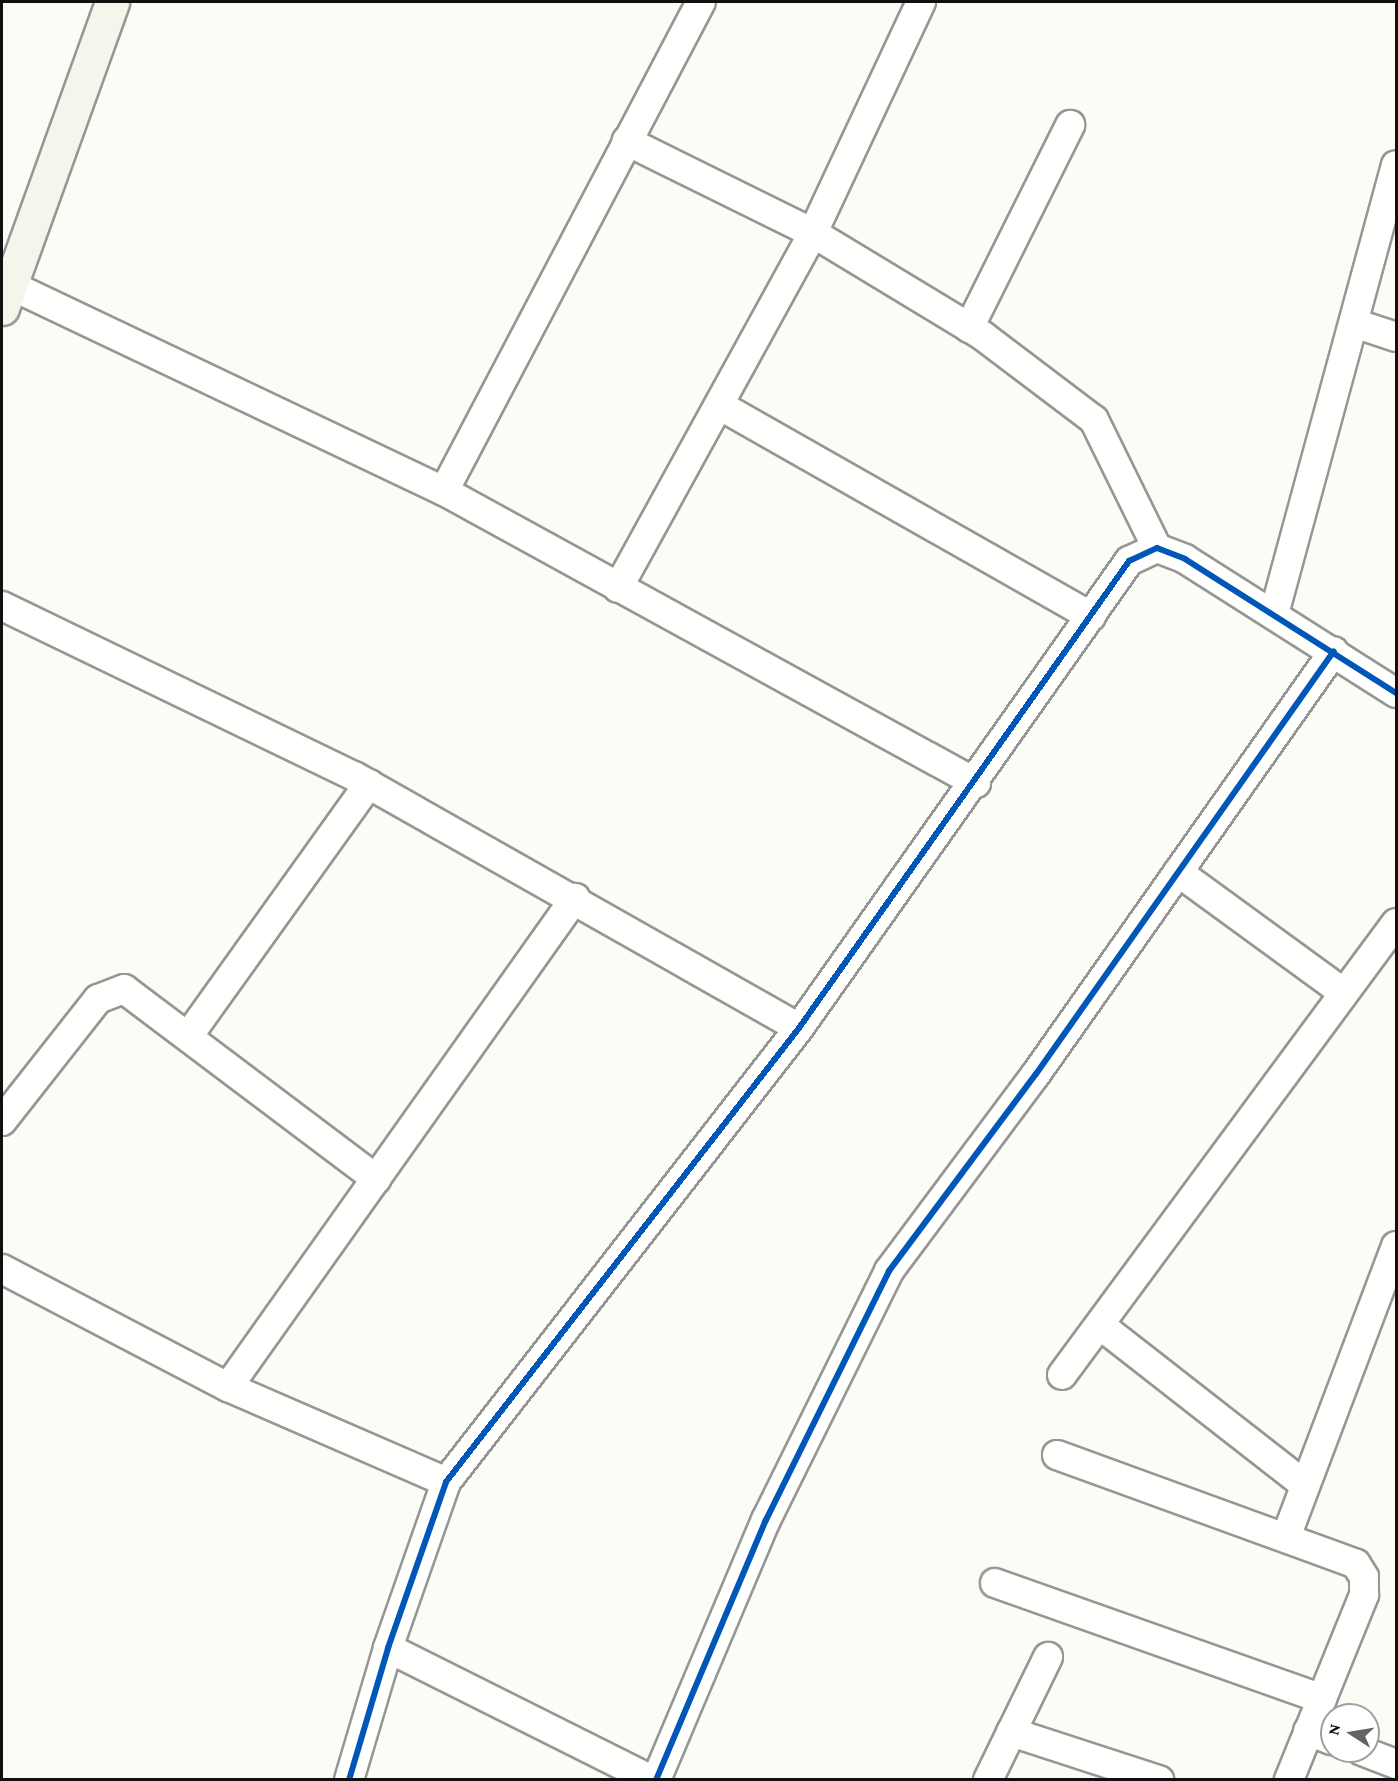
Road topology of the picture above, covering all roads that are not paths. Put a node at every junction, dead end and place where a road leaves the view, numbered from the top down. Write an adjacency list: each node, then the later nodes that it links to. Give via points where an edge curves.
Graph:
1 (110, 2): 8 (main road)
2 (701, 2): 5 (street)
3 (921, 2): 7 (street)
4 (1070, 125): 10 (street)
5 (627, 141): 7 (street); 13 (street)
6 (1396, 165): 9 (street)
7 (813, 233): 10 (street); 12 (street)
8 (7, 297): 13 (street)
9 (1354, 323): 11 (street); 17 (street)
10 (969, 328): 14 (street, via 1094,420)
11 (1396, 337)
12 (719, 405): 15 (street); 18 (street)
13 (444, 491): 15 (street)
14 (1157, 548): 17 (street, via 1185,559); 18 (street, via 1129,561)
15 (618, 588): 21 (street)
16 (2, 606): 22 (street)
17 (1274, 614): 19 (street)
18 (1091, 616): 21 (street)
19 (1334, 651): 20 (street); 23 (street)
20 (1396, 693)
21 (976, 783): 27 (street)
22 (369, 784): 24 (street); 28 (street)
23 (1178, 872): 26 (street); 51 (street, via 889,1271 766,1520)
24 (575, 898): 27 (street); 30 (street)
25 (1396, 922): 26 (street)
26 (1344, 993): 33 (street)
27 (799, 1028): 37 (street)
28 (189, 1035): 29 (street, via 137,995 124,989 111,991 98,999); 30 (street)
29 (2, 1121)
30 (376, 1179): 35 (street)
31 (1396, 1246): 38 (street)
32 (2, 1269): 35 (street)
33 (1100, 1324): 34 (street); 38 (street)
34 (1062, 1375)
35 (228, 1387): 37 (street)
36 (1057, 1455): 39 (street)
37 (446, 1482): 41 (street)
38 (1305, 1485): 39 (street)
39 (1287, 1537): 43 (street, via 1356,1564 1364,1577 1364,1595)
40 (995, 1583): 43 (street)
41 (388, 1648): 49 (street); 50 (street)
42 (1048, 1657): 45 (street)
43 (1322, 1699): 44 (street)
44 (1322, 1703)
45 (1011, 1732): 52 (street); 53 (street)
46 (1320, 1736): 54 (street)
47 (1380, 1758): 48 (street)
48 (1396, 1764)
49 (349, 1779)
50 (652, 1779)
51 (656, 1779)
52 (988, 1779)
53 (1159, 1779)
54 (1289, 1779)

